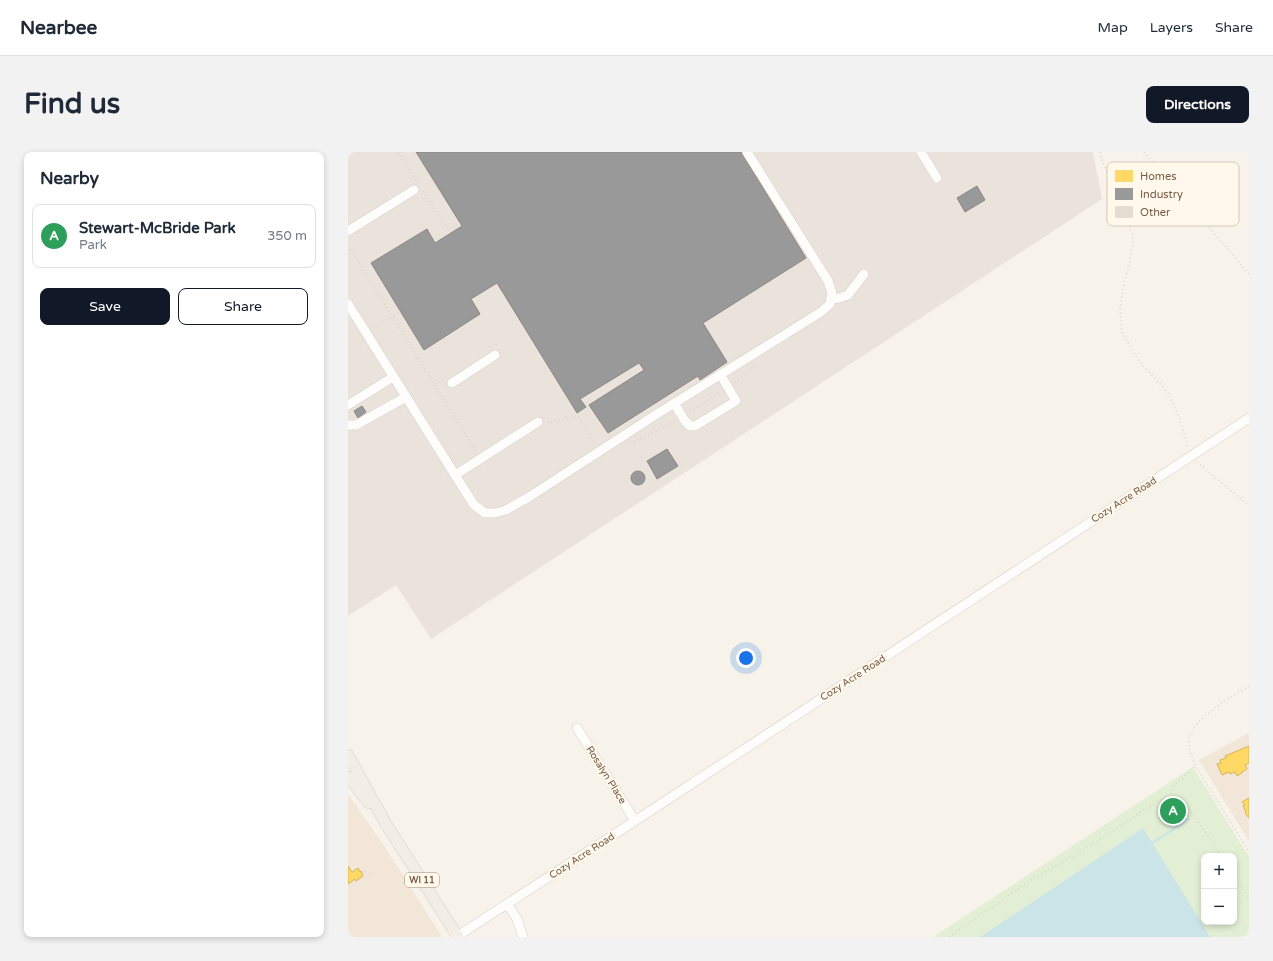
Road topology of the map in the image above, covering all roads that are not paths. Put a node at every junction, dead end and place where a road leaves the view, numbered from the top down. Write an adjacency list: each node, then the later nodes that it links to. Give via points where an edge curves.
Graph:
1 (747, 152): 7 (street, via 828,281)
2 (921, 152): 3 (street)
3 (937, 178)
4 (414, 190): 5 (street)
5 (348, 231)
6 (864, 274): 7 (street, via 848,295)
7 (832, 299): 10 (street, via 821,312)
8 (348, 304): 11 (street)
9 (495, 355): 12 (street)
10 (720, 374): 14 (street); 14 (street, via 736,401 695,426 690,426 685,421)
11 (394, 378): 13 (street); 15 (street)
12 (452, 382)
13 (406, 397): 18 (street, via 356,425); 19 (street)
14 (674, 403): 19 (street, via 506,510 485,513 474,505)
15 (348, 405)
16 (1249, 418): 23 (street, Cozy Acre Road)
17 (541, 423): 19 (street)
18 (348, 425)
19 (455, 475)
20 (577, 728): 23 (street, Rosalyn Place)
21 (348, 755): 22 (main road, WI 11)
22 (353, 777): 25 (main road, WI 11, via 386,824)
23 (635, 821): 24 (street, Cozy Acre Road)
24 (507, 904): 25 (street, Cozy Acre Road); 26 (street, via 517,919)
25 (457, 937)
26 (522, 937)

